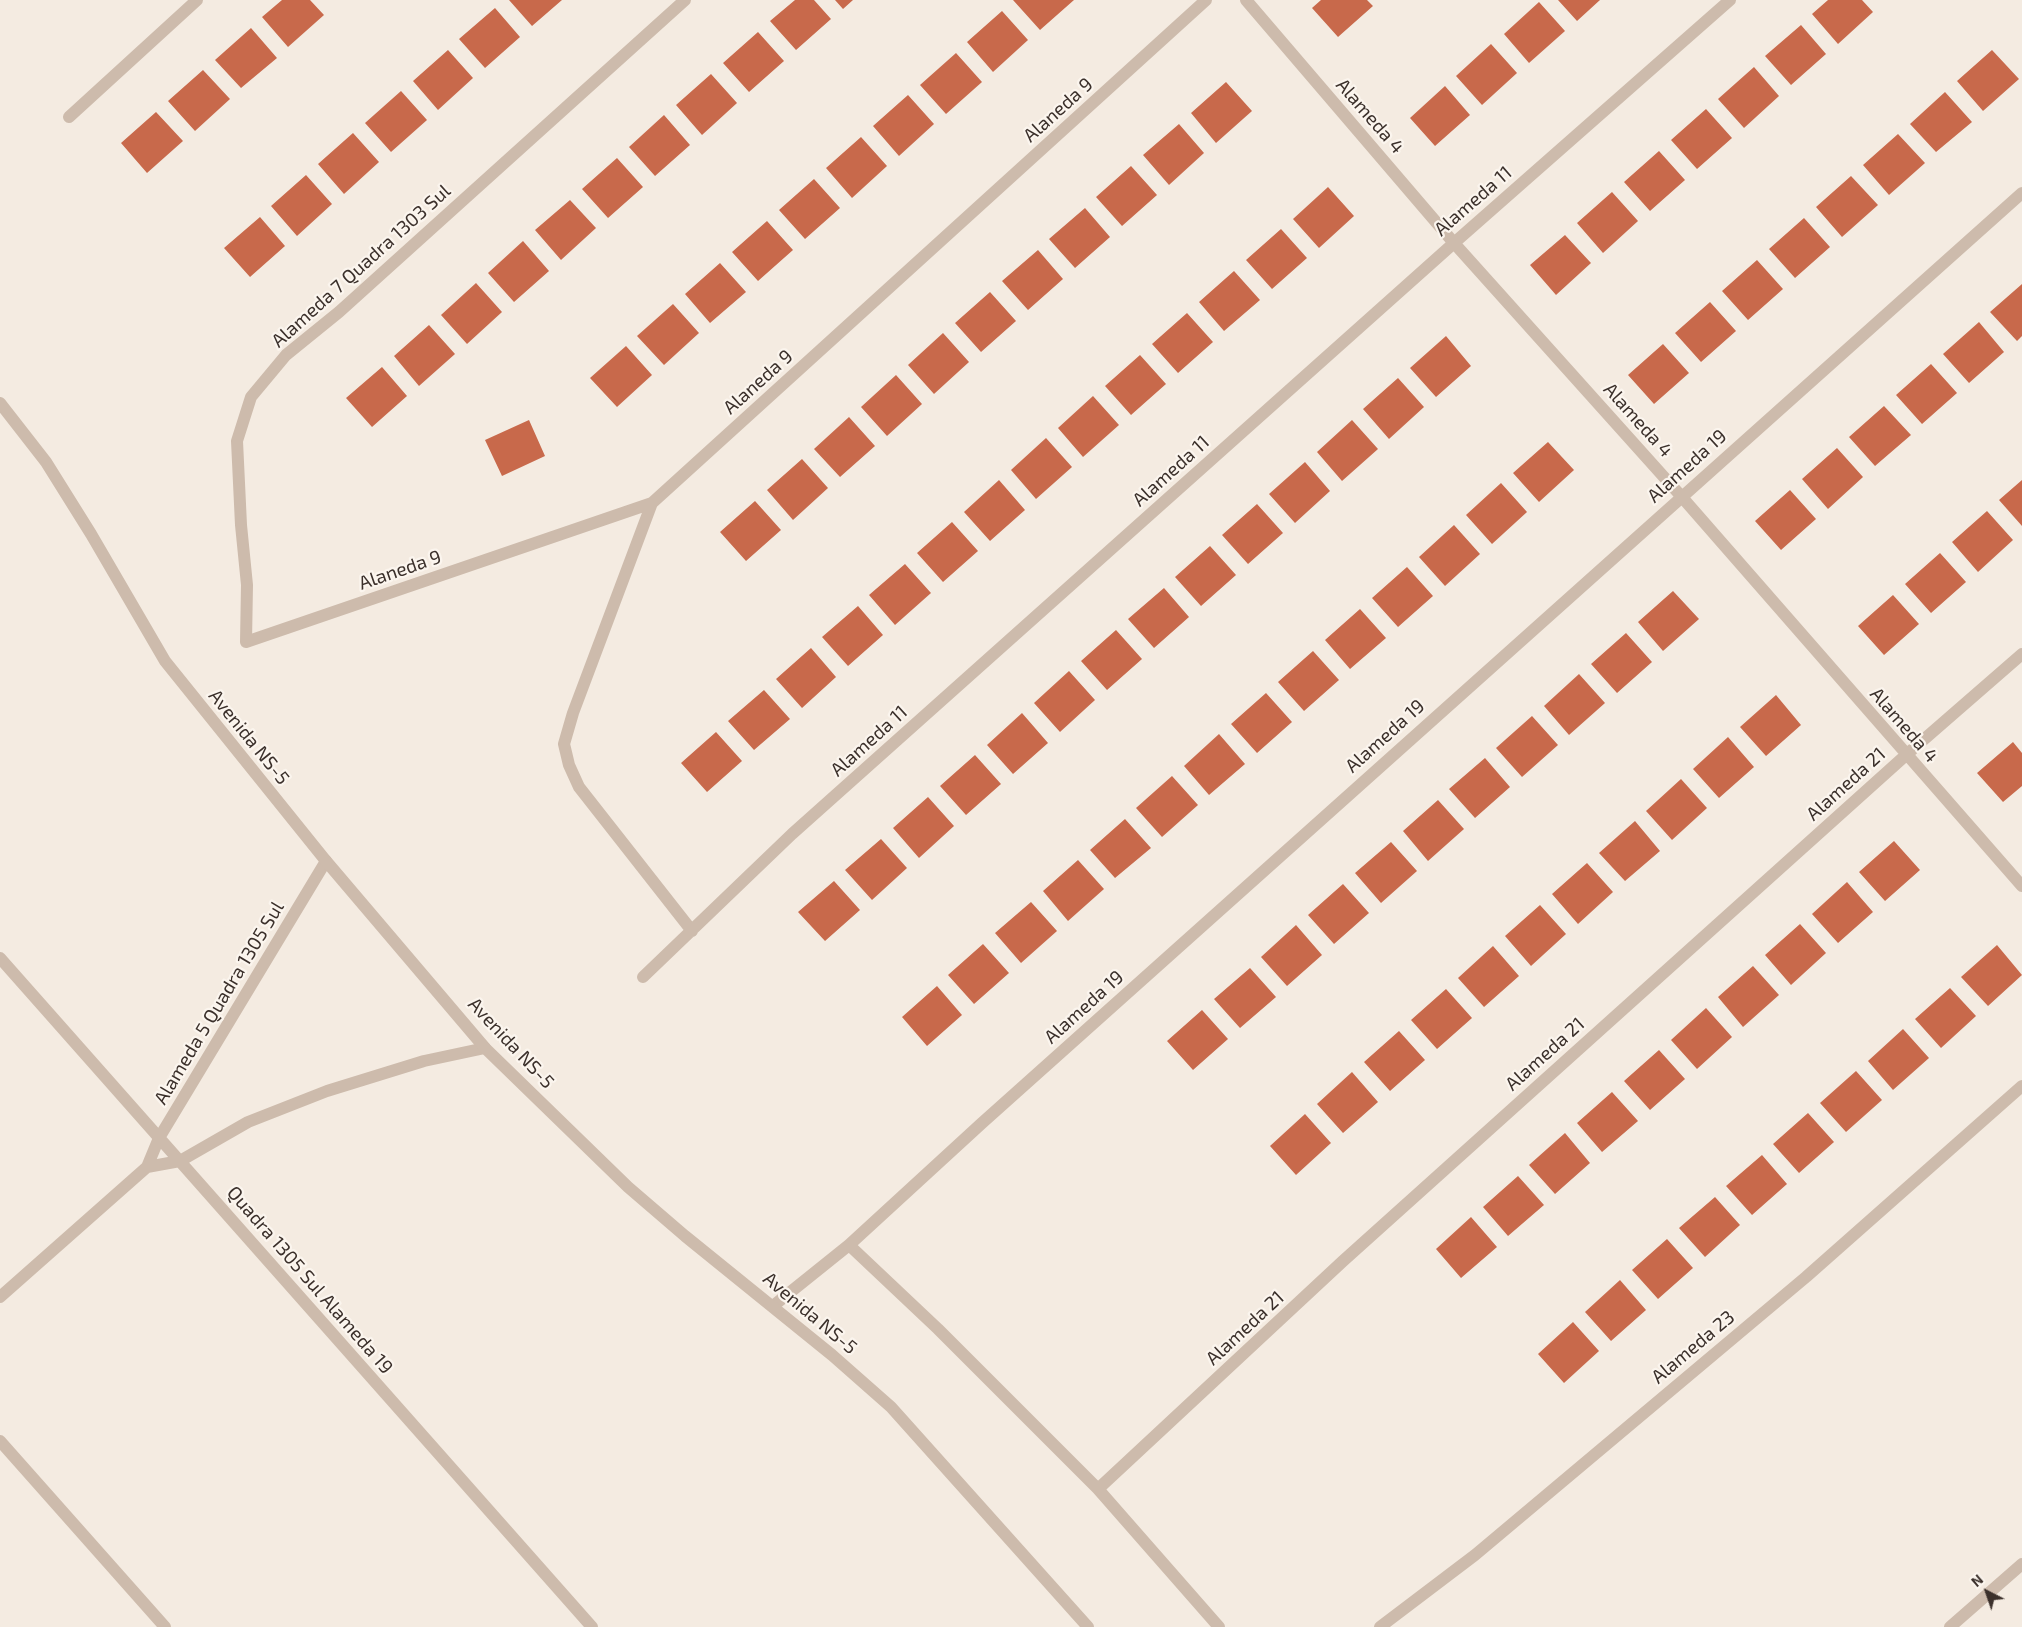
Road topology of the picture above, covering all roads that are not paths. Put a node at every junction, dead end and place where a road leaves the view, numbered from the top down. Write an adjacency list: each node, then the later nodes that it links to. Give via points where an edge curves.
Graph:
1 (197, 0): 6 (street)
2 (685, 0): 12 (street, Alameda 7 Quadra 1303 Sul, via 339,312 286,355 251,397 237,441 238,496 247,585)
3 (1206, 0): 11 (street, Alaneda 9)
4 (1246, 0): 8 (street, Alameda 4)
5 (1730, 0): 8 (street, Alameda 11)
6 (69, 117)
7 (2022, 193): 10 (street, Alameda 19)
8 (1454, 243): 10 (street, Alameda 4); 17 (street, Alameda 11, via 792,834)
9 (0, 403): 15 (street, Avenida NS-5, via 51,470 165,661)
10 (1681, 496): 14 (street, Alameda 4); 25 (street, Alameda 19)
11 (652, 504): 12 (street, Alaneda 9); 17 (street, via 564,744 579,786)
12 (246, 642)
13 (2022, 654): 14 (street, Alameda 21)
14 (1906, 755): 16 (street, Alameda 4); 29 (street, Alameda 21, via 1351,1254)
15 (326, 861): 20 (street, Avenida NS-5); 22 (street, Alameda 5 Quadra 1305 Sul)
16 (2022, 886)
17 (692, 931): 19 (street, Alameda 11)
18 (0, 958): 22 (street, Quadra 1305 Sul Alameda 19)
19 (643, 976)
20 (486, 1048): 23 (street, via 424,1061 327,1091 248,1122); 27 (street, Avenida NS-5, via 628,1187)
21 (2022, 1086): 35 (street, Alameda 23, via 1761,1315 1475,1555)
22 (160, 1138): 23 (street, Quadra 1305 Sul Alameda 19); 24 (street, Alameda 5 Quadra 1305 Sul)
23 (180, 1161): 24 (street); 32 (street, Quadra 1305 Sul Alameda 19)
24 (147, 1166): 26 (street, Alameda 5 Quadra 1305 Sul)
25 (850, 1245): 27 (street, Alameda 19); 29 (street)
26 (0, 1297)
27 (773, 1306): 33 (street, Avenida NS-5, via 891,1407)
28 (0, 1441): 31 (street)
29 (1098, 1489): 34 (street)
30 (2022, 1564): 36 (street)
31 (166, 1627)
32 (592, 1627)
33 (1088, 1627)
34 (1219, 1627)
35 (1380, 1627)
36 (1950, 1627)

